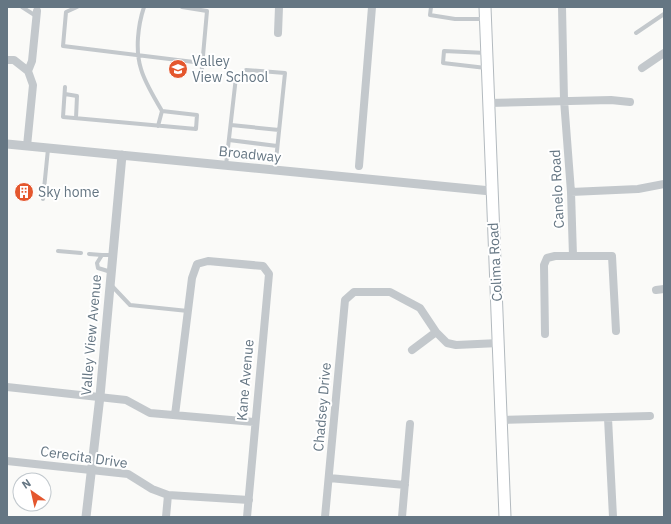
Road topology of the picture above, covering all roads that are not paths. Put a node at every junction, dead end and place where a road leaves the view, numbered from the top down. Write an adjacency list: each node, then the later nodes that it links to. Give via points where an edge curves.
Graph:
1 (22, 7): 10 (lane)
2 (77, 7): 17 (lane, via 66,12 63,46)
3 (144, 7): 17 (lane, via 140,18)
4 (182, 7): 19 (lane, via 207,11)
5 (279, 7): 13 (street)
6 (372, 7): 43 (street)
7 (431, 7): 12 (lane, via 430,15)
8 (485, 7): 12 (main road, Colima Road)
9 (562, 7): 28 (street, Canelo Road)
10 (37, 13): 23 (street, via 32,61)
11 (664, 14): 14 (lane)
12 (486, 19): 15 (main road, Colima Road)
13 (278, 33)
14 (636, 33)
15 (486, 53): 20 (main road, Colima Road); 20 (lane, via 444,51 443,63)
16 (664, 53): 21 (street)
17 (138, 55): 19 (lane); 31 (lane, via 141,69)
18 (7, 60): 23 (street, via 14,60)
19 (202, 63): 25 (lane)
20 (487, 68): 30 (main road, Colima Road)
21 (642, 68)
22 (246, 70): 35 (lane, via 285,72)
23 (28, 71): 38 (street, via 34,85)
24 (236, 77): 33 (lane)
25 (201, 78)
26 (65, 87): 27 (lane)
27 (65, 94): 32 (lane, via 77,96); 32 (lane, via 63,117)
28 (564, 100): 29 (street); 30 (street); 47 (street, Canelo Road)
29 (630, 102)
30 (488, 103): 46 (main road, Colima Road)
31 (162, 110): 34 (lane); 34 (lane, via 197,115 196,129)
32 (76, 118): 34 (lane)
33 (231, 125): 35 (lane); 36 (lane)
34 (158, 126)
35 (279, 130): 39 (lane)
36 (229, 140): 39 (lane); 42 (lane)
37 (7, 144): 38 (street, Broadway)
38 (27, 146): 40 (street, Broadway)
39 (277, 146): 44 (lane)
40 (48, 148): 41 (street, Broadway); 48 (lane)
41 (122, 155): 42 (street, Broadway); 53 (street, Valley View Avenue)
42 (226, 166): 44 (street, Broadway)
43 (359, 166)
44 (275, 171): 46 (street, Broadway)
45 (664, 184): 47 (street, via 638,189)
46 (491, 191): 61 (main road, Colima Road)
47 (571, 192): 54 (street, Canelo Road)
48 (43, 199)
49 (58, 251): 50 (lane)
50 (81, 253)
51 (89, 254): 52 (lane)
52 (102, 255): 53 (lane); 55 (lane, via 97,263 98,268)
53 (113, 255): 55 (street, Valley View Avenue)
54 (573, 256): 58 (street, via 612,256); 60 (street, via 547,258 544,265)
55 (111, 272): 56 (street, Valley View Avenue)
56 (110, 285): 57 (lane, via 130,305); 64 (street, Valley View Avenue)
57 (188, 311): 65 (street); 69 (street, Kane Avenue, via 192,278 197,264 208,261 263,266 269,274)
58 (616, 331)
59 (436, 332): 61 (street, via 447,343 456,345); 62 (street); 73 (street, Chadsey Drive, via 420,308 390,292 354,292 345,300)
60 (545, 334)
61 (499, 344): 68 (main road, Colima Road)
62 (412, 350)
63 (7, 387): 64 (street)
64 (100, 396): 65 (street, via 126,400 150,413); 72 (street, Valley View Avenue)
65 (175, 415): 69 (street)
66 (650, 416): 67 (street)
67 (608, 418): 68 (street); 83 (street)
68 (502, 420): 82 (main road, Colima Road)
69 (254, 422): 76 (street, Kane Avenue)
70 (410, 424): 74 (street)
71 (7, 461): 72 (street, Cerecita Drive)
72 (92, 469): 75 (street, Cerecita Drive, via 128,474 152,489); 77 (street, Valley View Avenue)
73 (329, 478): 74 (street); 80 (street, Chadsey Drive)
74 (405, 485): 81 (street)
75 (168, 495): 76 (street, Cerecita Drive); 78 (street)
76 (249, 500): 79 (street, Kane Avenue)
77 (86, 517)
78 (166, 517)
79 (247, 517)
80 (325, 517)
81 (402, 517)
82 (505, 517)
83 (613, 517)

